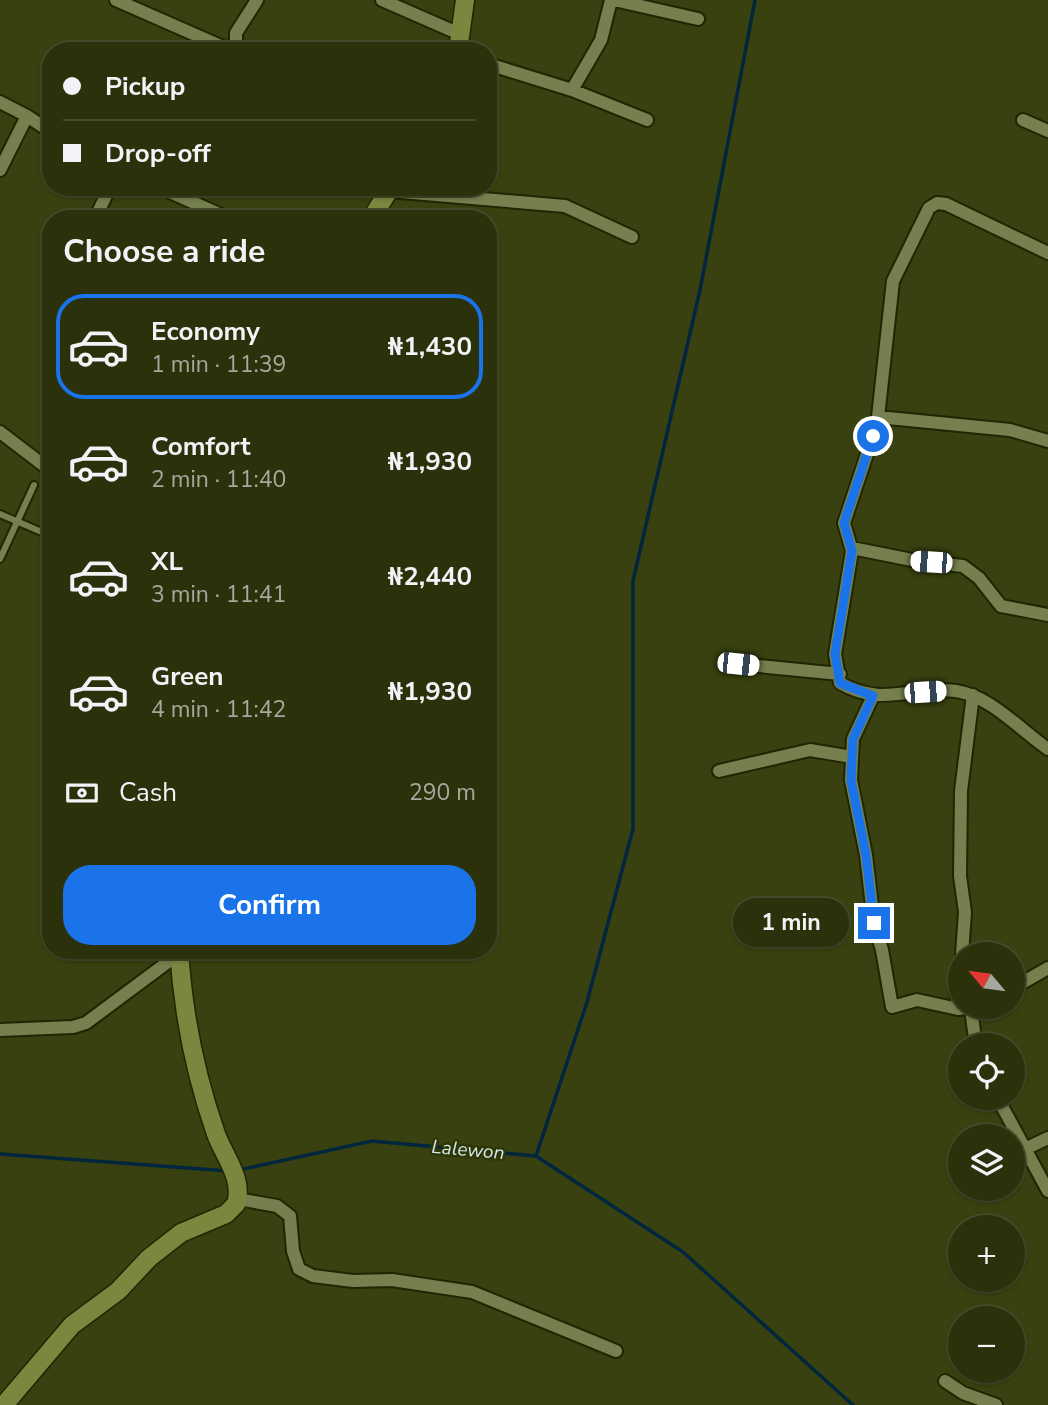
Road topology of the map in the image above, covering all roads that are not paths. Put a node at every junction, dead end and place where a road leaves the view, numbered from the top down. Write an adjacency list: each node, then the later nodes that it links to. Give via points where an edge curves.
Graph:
1 (116, 0): 7 (street)
2 (257, 0): 8 (street)
3 (382, 0): 9 (street)
4 (465, 0): 10 (street)
5 (612, 0): 6 (street); 12 (street, via 601,40)
6 (698, 19)
7 (213, 42)
8 (235, 42)
9 (458, 42)
10 (460, 42)
11 (497, 67): 12 (street)
12 (572, 90): 15 (street)
13 (0, 102): 14 (street)
14 (27, 116): 17 (street); 19 (street)
15 (647, 120)
16 (1023, 120): 18 (street)
17 (42, 126)
18 (1048, 131)
19 (0, 170)
20 (179, 196): 22 (street)
21 (462, 196): 23 (street, via 565,206)
22 (210, 210)
23 (632, 237)
24 (1048, 253): 27 (street, via 946,204 929,208 893,281 878,417 1010,430)
25 (0, 432): 28 (street)
26 (873, 436): 33 (street, via 844,523)
27 (1048, 441)
28 (42, 464)
29 (34, 485): 31 (lane)
30 (0, 514): 31 (lane)
31 (17, 522): 32 (lane); 34 (lane)
32 (42, 532)
33 (852, 551): 35 (street, via 963,566 1001,606); 37 (street, via 835,654)
34 (0, 559)
35 (1048, 615)
36 (738, 664): 37 (street)
37 (839, 674): 39 (street, via 840,683)
38 (973, 695): 39 (street, via 944,691); 40 (street); 43 (street, via 961,791)
39 (873, 696): 41 (street, via 857,729)
40 (1048, 749)
41 (852, 757): 42 (street, via 810,750); 48 (street, via 851,780 892,1007 917,1000)
42 (719, 771)
43 (963, 942)
44 (171, 959): 49 (street, via 86,1023)
45 (181, 959): 54 (street, via 195,1069 217,1138 234,1171)
46 (1048, 968): 47 (street)
47 (1026, 981)
48 (948, 1005)
49 (0, 1030)
50 (1005, 1110): 52 (street)
51 (1048, 1138): 52 (street)
52 (1027, 1148): 53 (street)
53 (1048, 1191)
54 (238, 1199): 55 (street, via 277,1206 290,1216 299,1269 313,1276 392,1280 472,1292); 57 (street, via 226,1214 181,1233 118,1291 72,1325)
55 (616, 1351)
56 (945, 1381): 58 (street, via 962,1393)
57 (4, 1405)
58 (996, 1405)

